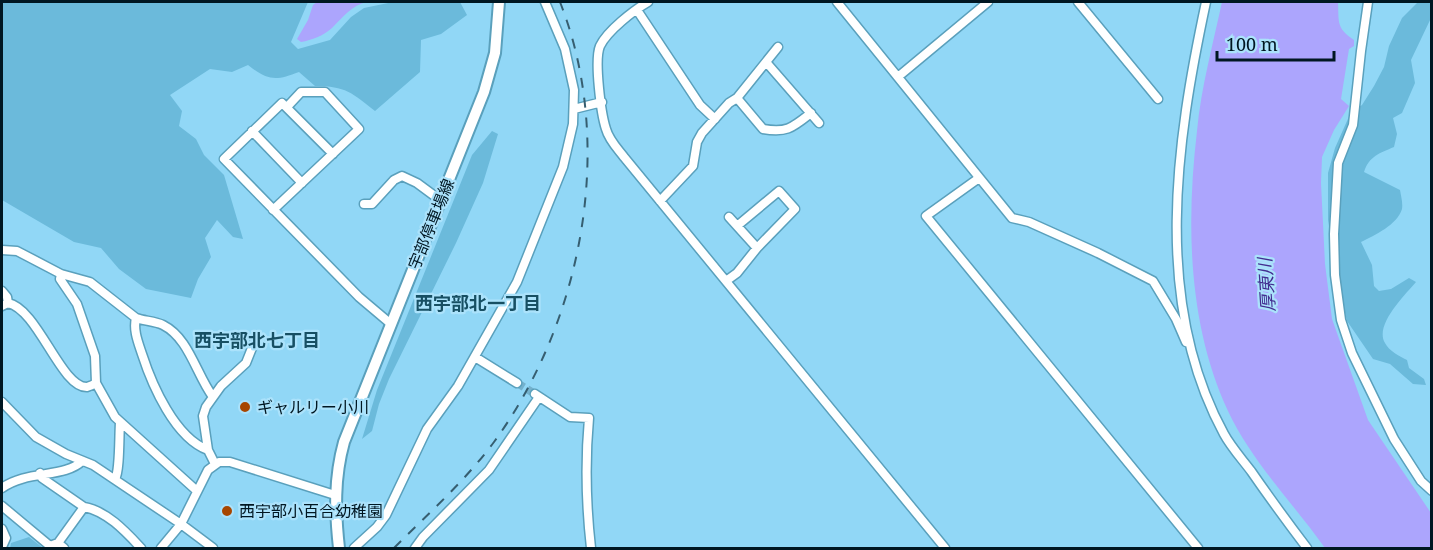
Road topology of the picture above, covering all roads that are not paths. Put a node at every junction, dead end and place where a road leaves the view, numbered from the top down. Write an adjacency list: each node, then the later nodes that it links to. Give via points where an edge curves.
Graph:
1 (499, 2): 25 (main road, 宇部停車場線, via 498,37 490,72)
2 (544, 2): 17 (street, via 568,60)
3 (648, 2): 9 (street)
4 (837, 2): 12 (street)
5 (988, 2): 12 (street)
6 (1078, 2): 14 (street)
7 (1206, 2): 40 (street, via 1185,106 1177,190 1180,281)
8 (1368, 2): 54 (street, via 1353,125 1338,163 1335,275 1341,320 1352,353 1394,439)
9 (637, 10): 15 (street, via 600,47 597,62); 19 (street, via 700,105)
10 (778, 47): 11 (street)
11 (766, 62): 13 (street); 18 (street)
12 (899, 76): 23 (street)
13 (737, 98): 18 (street, via 763,129 791,129); 19 (street)
14 (1158, 99)
15 (602, 102): 17 (street); 26 (street, via 609,136)
16 (287, 107): 21 (street, via 282,103); 22 (street); 22 (street, via 301,92 325,92 359,129)
17 (574, 109): 41 (street, via 568,151 543,220 517,282)
18 (811, 113): 20 (street)
19 (715, 119): 26 (street, via 697,142 693,166)
20 (819, 123)
21 (252, 131): 24 (street); 28 (street, via 224,159)
22 (333, 154): 24 (street)
23 (979, 178): 40 (street, via 1012,218 1029,222 1153,281); 70 (street, via 926,216)
24 (302, 183): 28 (street)
25 (440, 200): 27 (street, via 402,176 372,204); 38 (main road, 宇部停車場線)
26 (660, 201): 34 (street)
27 (364, 204)
28 (273, 210): 38 (street)
29 (729, 217): 30 (street)
30 (737, 226): 31 (street); 31 (street, via 779,191 795,208)
31 (757, 248): 34 (street)
32 (2, 250): 33 (street, via 17,251)
33 (61, 274): 37 (street, via 90,282); 43 (street, via 92,344)
34 (726, 281): 69 (street)
35 (2, 291): 36 (street, via 7,297)
36 (5, 304): 43 (street, via 17,306 32,321 50,351 79,384)
37 (136, 318): 44 (street, via 159,323 174,333); 47 (street, via 134,328 156,393 184,431)
38 (391, 324): 55 (main road, 宇部停車場線, via 344,442)
39 (256, 338): 44 (street, via 246,363)
40 (1191, 349): 71 (street, via 1199,378 1226,437)
41 (475, 357): 42 (street); 66 (street, via 426,429 386,515)
42 (517, 383)
43 (96, 384): 46 (street)
44 (213, 396): 47 (street, via 204,416)
45 (2, 402): 48 (street, via 36,437)
46 (120, 423): 51 (street); 53 (street)
47 (208, 450): 49 (street)
48 (82, 461): 50 (street, via 66,471); 51 (street)
49 (215, 464): 53 (street); 55 (street, via 230,462)
50 (40, 474): 52 (street); 57 (street)
51 (115, 479): 58 (street)
52 (2, 488)
53 (197, 491): 58 (street)
54 (1431, 491)
55 (335, 495): 62 (main road, 宇部停車場線)
56 (2, 506): 60 (street, via 50,546)
57 (84, 507): 60 (street); 63 (street, via 107,517)
58 (181, 524): 64 (street); 65 (street)
59 (2, 529): 61 (street, via 6,538)
60 (61, 546)
61 (2, 547)
62 (339, 548)
63 (141, 549)
64 (161, 549)
65 (213, 549)
66 (354, 549)
67 (415, 549): 68 (street, via 489,470 537,395 570,417 589,418 585,457)
68 (591, 549)
69 (945, 549)
70 (1198, 549)
71 (1308, 549)

